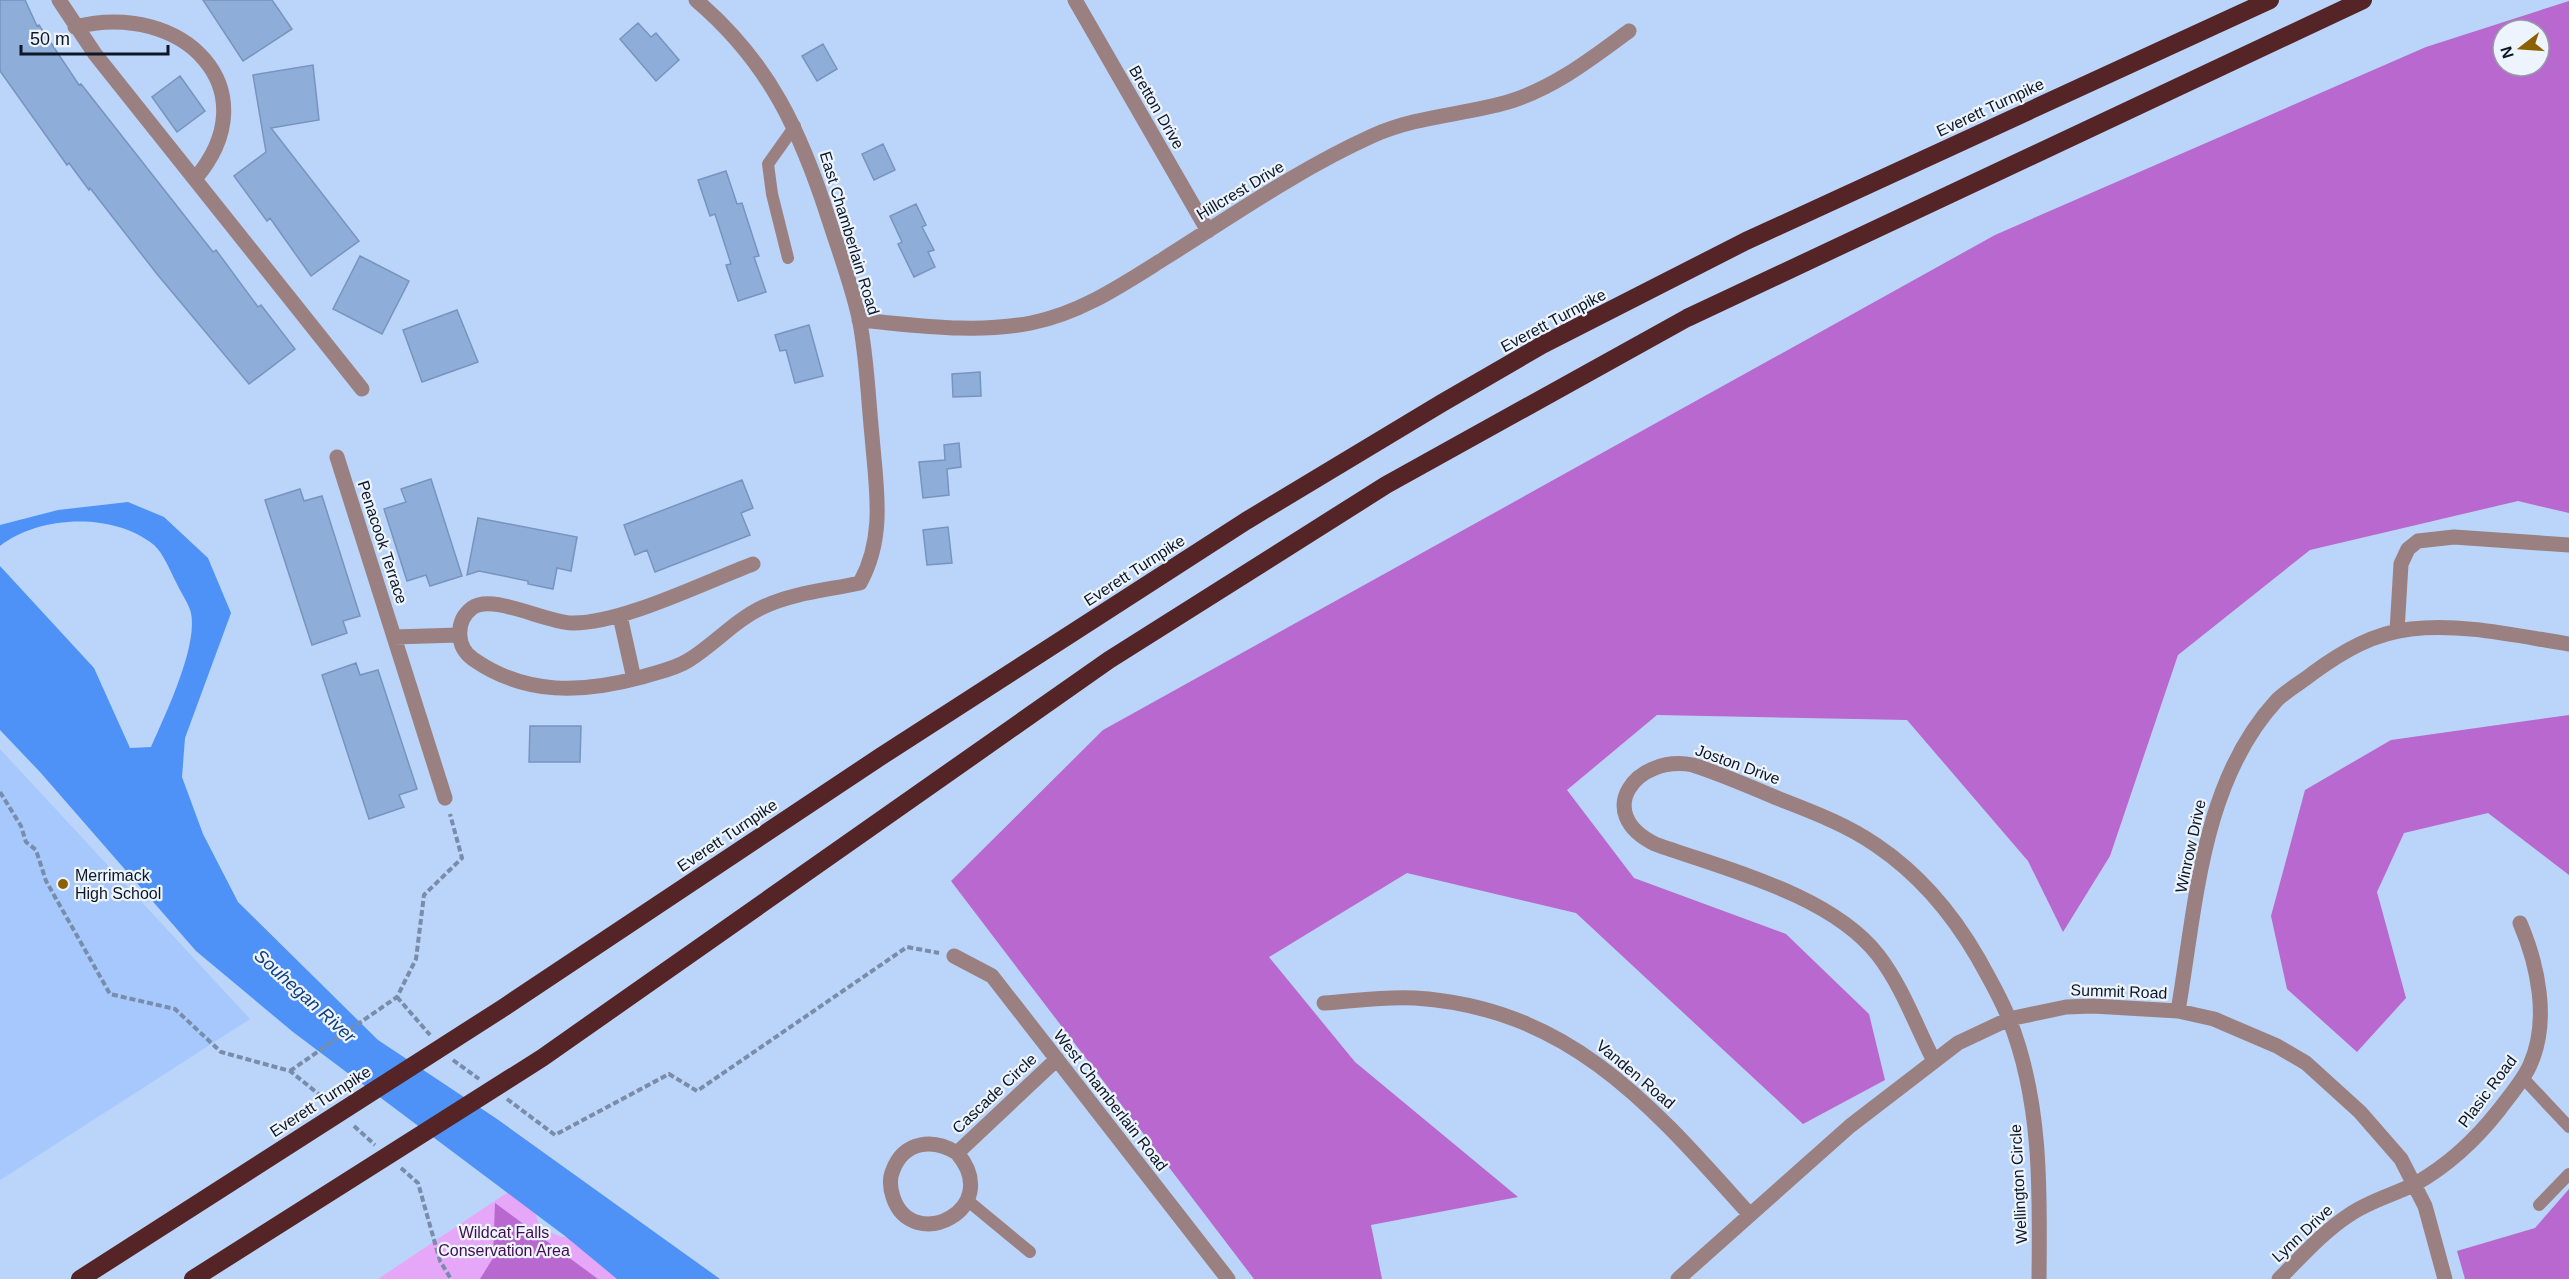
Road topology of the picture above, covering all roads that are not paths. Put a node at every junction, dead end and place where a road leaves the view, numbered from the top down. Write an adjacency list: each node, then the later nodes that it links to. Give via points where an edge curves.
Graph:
1 (59, 0): 6 (street)
2 (696, 0): 8 (street, East Chamberlain Road, via 738,39)
3 (1075, 0): 10 (street, Bretton Drive)
4 (2270, 0): 40 (highway, Everett Turnpike, via 1746,241 1542,345 1442,402 1226,534)
5 (2363, 0): 41 (highway, via 1687,318 1386,485 1109,660 542,1058)
6 (75, 27): 9 (street); 9 (street, via 107,14 148,13 187,31 202,47 216,74 224,110 215,153)
7 (1629, 31): 10 (street, Hillcrest Drive, via 1578,69 1527,95 1418,120 1371,137)
8 (795, 126): 11 (lane, via 768,164); 12 (street, East Chamberlain Road, via 813,169)
9 (195, 179): 13 (street)
10 (1208, 231): 12 (street, Hillcrest Drive, via 1095,300 1054,318 987,329)
11 (788, 258)
12 (859, 320): 22 (street, East Chamberlain Road, via 878,514 873,553 860,583 770,604 743,618 688,661)
13 (362, 389)
14 (337, 457): 20 (street, Penacook Terrace)
15 (2569, 545): 18 (street, via 2454,537 2418,541 2408,549 2402,564)
16 (753, 564): 17 (street)
17 (620, 616): 19 (street, via 596,622 561,622 487,602 468,612); 22 (street)
18 (2397, 632): 21 (street, Winrow Drive, via 2439,627); 27 (street, Winrow Drive, via 2338,655 2278,699 2238,754 2221,790 2210,828)
19 (459, 635): 20 (street); 22 (street, via 464,650 475,660 537,688 585,689)
20 (394, 638): 23 (street, Penacook Terrace)
21 (2569, 644)
22 (634, 679)
23 (446, 798)
24 (2520, 923): 31 (street, Plasic Road, via 2530,947 2540,1015 2531,1063)
25 (954, 956): 29 (street, West Chamberlain Road, via 992,976)
26 (1324, 1003): 38 (street, Vanden Road, via 1384,998 1444,1002 1503,1016 1564,1042 1591,1058 1665,1120)
27 (2178, 1011): 28 (street, Summit Road, via 2066,1007); 35 (street, Summit Road, via 2245,1031 2306,1063 2360,1112 2402,1159)
28 (2009, 1018): 30 (street, Summit Road, via 1958,1043); 30 (street, Joston Drive, via 1966,937 1941,903 1875,844 1804,809 1693,765 1664,764 1638,776 1624,801 1627,822 1633,830 1655,844 1803,898 1847,923 1887,969); 44 (street, Wellington Circle, via 2022,1060 2034,1128)
29 (1056, 1059): 33 (street, Cascade Circle); 42 (street, West Chamberlain Road)
30 (1934, 1061): 38 (street, Summit Road, via 1850,1126)
31 (2523, 1078): 32 (lane); 35 (street, Plasic Road, via 2485,1128)
32 (2569, 1127)
33 (957, 1153): 36 (street, Cascade Circle, via 970,1174); 36 (street, Cascade Circle, via 931,1143 917,1145 896,1162 890,1190 903,1214 927,1224 951,1218)
34 (2569, 1174): 37 (lane)
35 (2415, 1184): 45 (street, Lynn Drive, via 2351,1213); 46 (street, Summit Road, via 2434,1232)
36 (968, 1200): 39 (lane)
37 (2539, 1205)
38 (1750, 1215): 43 (street, Summit Road)
39 (1030, 1252)
40 (80, 1279)
41 (193, 1279)
42 (1228, 1279)
43 (1678, 1279)
44 (2038, 1279)
45 (2279, 1279)
46 (2445, 1279)

